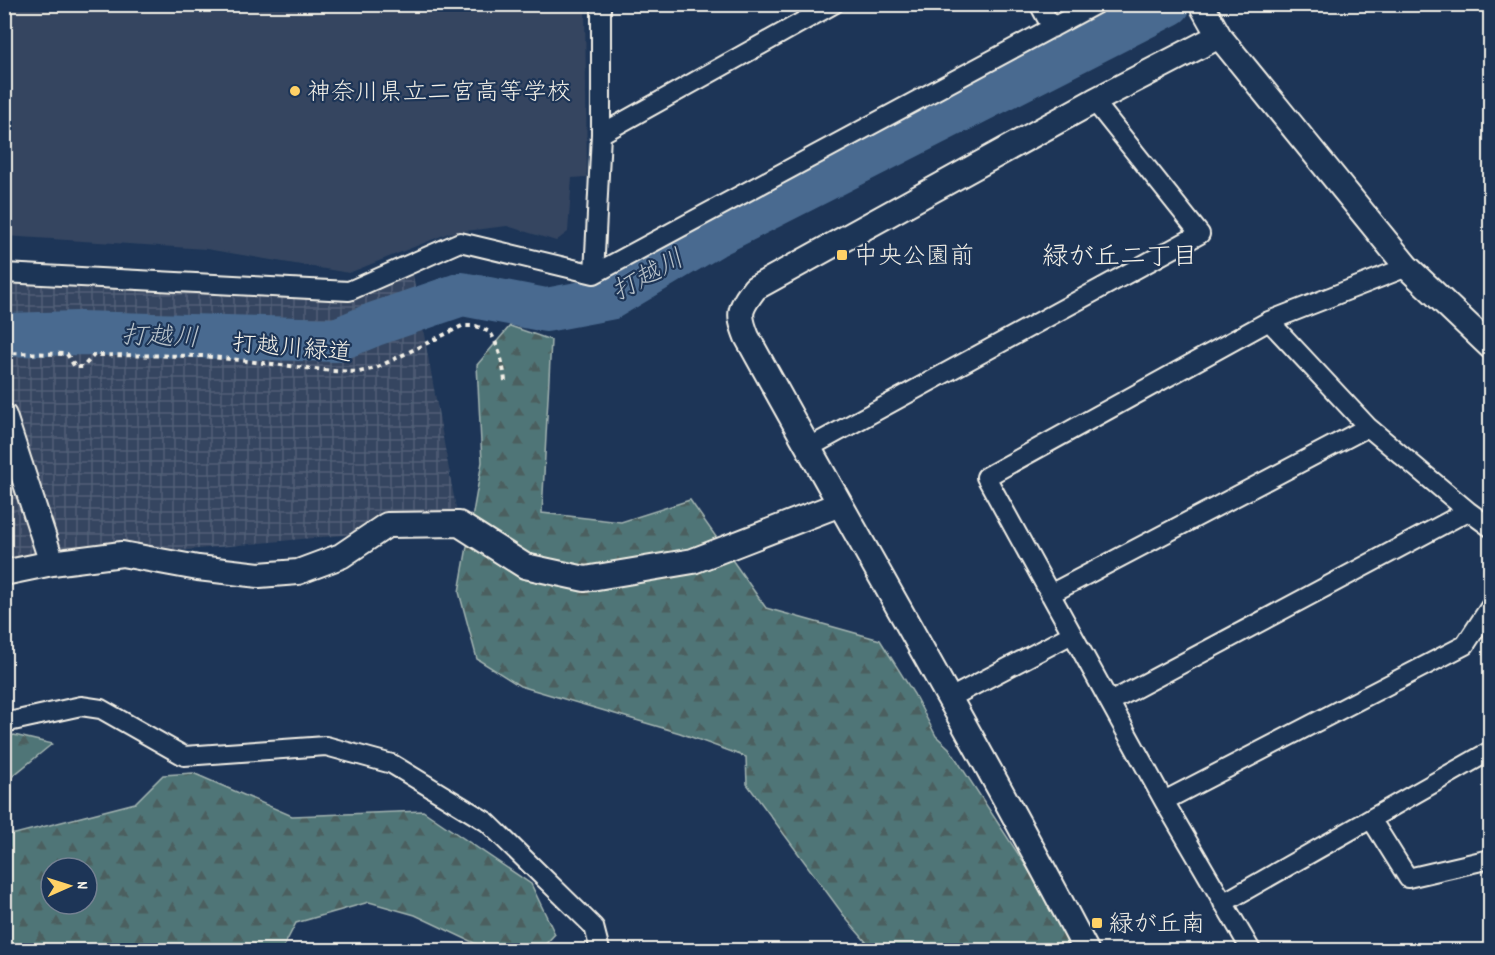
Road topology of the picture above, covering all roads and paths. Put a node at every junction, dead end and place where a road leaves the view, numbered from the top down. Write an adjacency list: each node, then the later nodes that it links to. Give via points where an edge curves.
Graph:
1 (601, 4): 8 (street)
2 (834, 4): 8 (street)
3 (1039, 4): 6 (street)
4 (1096, 4): 6 (street)
5 (1210, 21): 7 (street); 9 (street)
6 (1052, 28): 11 (street)
7 (1094, 101): 18 (street, via 755,288 743,304 740,320); 18 (street, via 1200,234)
8 (601, 134): 11 (street)
9 (1407, 267): 12 (street); 13 (street)
10 (4, 273): 11 (street, via 349,291 460,242)
11 (594, 274)
12 (1269, 321): 17 (street); 24 (street, via 986,477)
13 (1491, 346)
14 (4, 353): 15 (path, 打越川緑道, via 67,354 75,367 83,367 94,355 204,356 359,372 376,368 462,326 477,326 490,332 497,344)
15 (505, 381)
16 (4, 416): 22 (street)
17 (1368, 427): 20 (street); 24 (street)
18 (808, 448): 19 (street)
19 (840, 504): 22 (street, via 693,561 585,579 525,566 459,524 387,525 341,556 298,572 259,575 122,554); 27 (street)
20 (1468, 511): 21 (street); 28 (street)
21 (1491, 527)
22 (52, 563): 23 (street)
23 (4, 573)
24 (1050, 594): 26 (street)
25 (1491, 607): 31 (street, via 1465,645)
26 (1072, 634): 27 (street); 28 (street)
27 (950, 698): 36 (street)
28 (1110, 702): 31 (street)
29 (4, 723): 35 (street, via 81,706 101,709 184,756 326,746 392,764 487,822 594,927)
30 (1491, 751): 32 (street)
31 (1164, 801): 34 (street)
32 (1371, 819): 33 (street, via 1408,878); 34 (street)
33 (1491, 859)
34 (1223, 903): 37 (street)
35 (600, 951)
36 (1086, 951)
37 (1251, 951)

